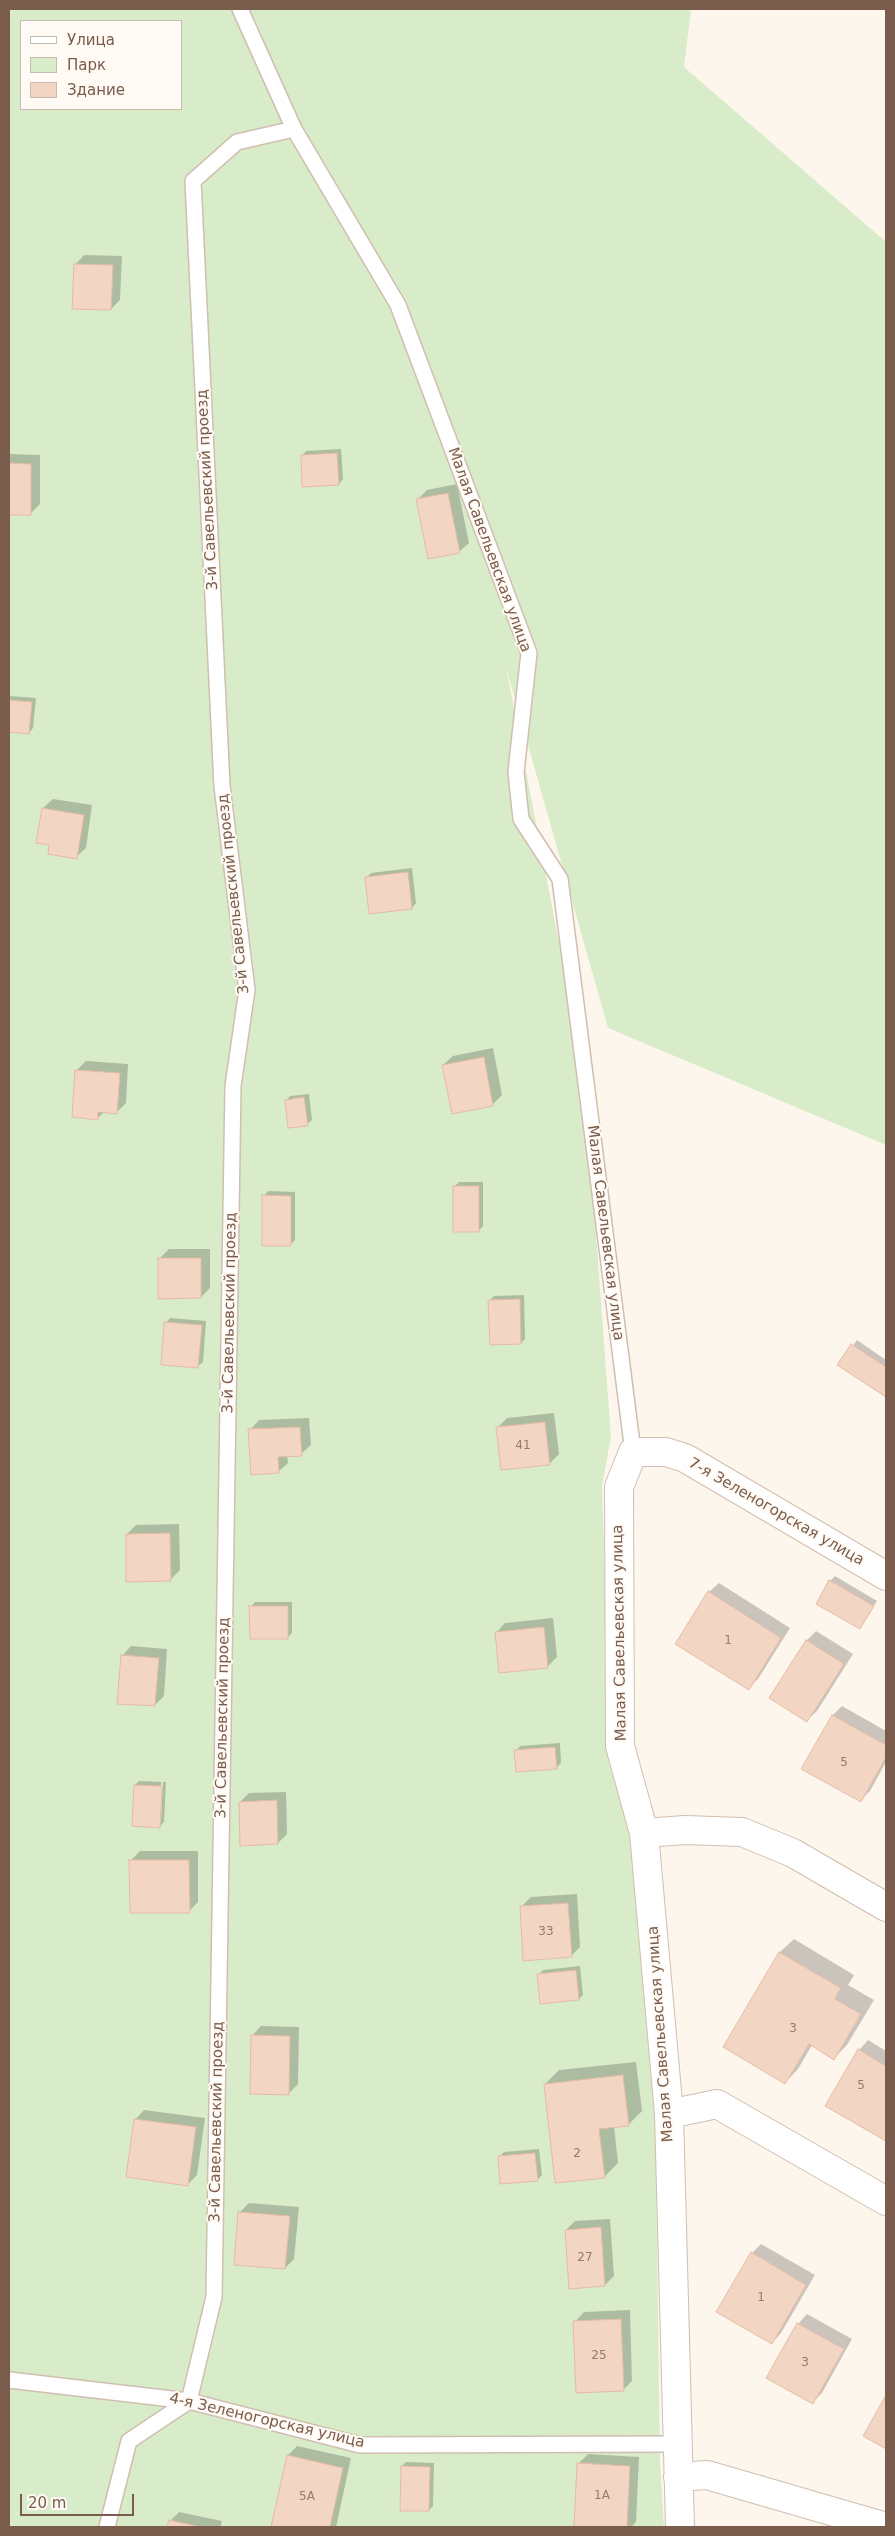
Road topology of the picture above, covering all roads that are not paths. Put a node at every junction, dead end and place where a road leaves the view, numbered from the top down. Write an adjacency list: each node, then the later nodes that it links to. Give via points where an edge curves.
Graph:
1 (240, 9): 2 (lane, Малая Савельевская улица)
2 (294, 129): 3 (lane, Малая Савельевская улица, via 398,305 529,653 516,772 521,819 560,879); 10 (lane, 3-й Савельевский проезд, via 237,142 193,181 222,786 247,990 233,1086 214,2297)
3 (633, 1452): 4 (street, 7-я Зеленогорская улица, via 666,1452 685,1458); 5 (street, Малая Савельевская улица, via 618,1487 620,1746)
4 (886, 1576)
5 (644, 1833): 6 (street, via 685,1830 742,1832 793,1853); 7 (street, Малая Савельевская улица)
6 (886, 1908)
7 (669, 2114): 8 (street, via 718,2104); 11 (street, Малая Савельевская улица)
8 (886, 2202)
9 (9, 2380): 10 (lane, 4-я Зеленогорская улица)
10 (189, 2401): 11 (lane, 4-я Зеленогорская улица, via 360,2445); 13 (lane, via 130,2441)
11 (676, 2444): 12 (street, Малая Савельевская улица)
12 (678, 2477): 14 (street, Малая Савельевская улица); 15 (street, via 707,2475)
13 (107, 2527)
14 (680, 2527)
15 (886, 2527)

